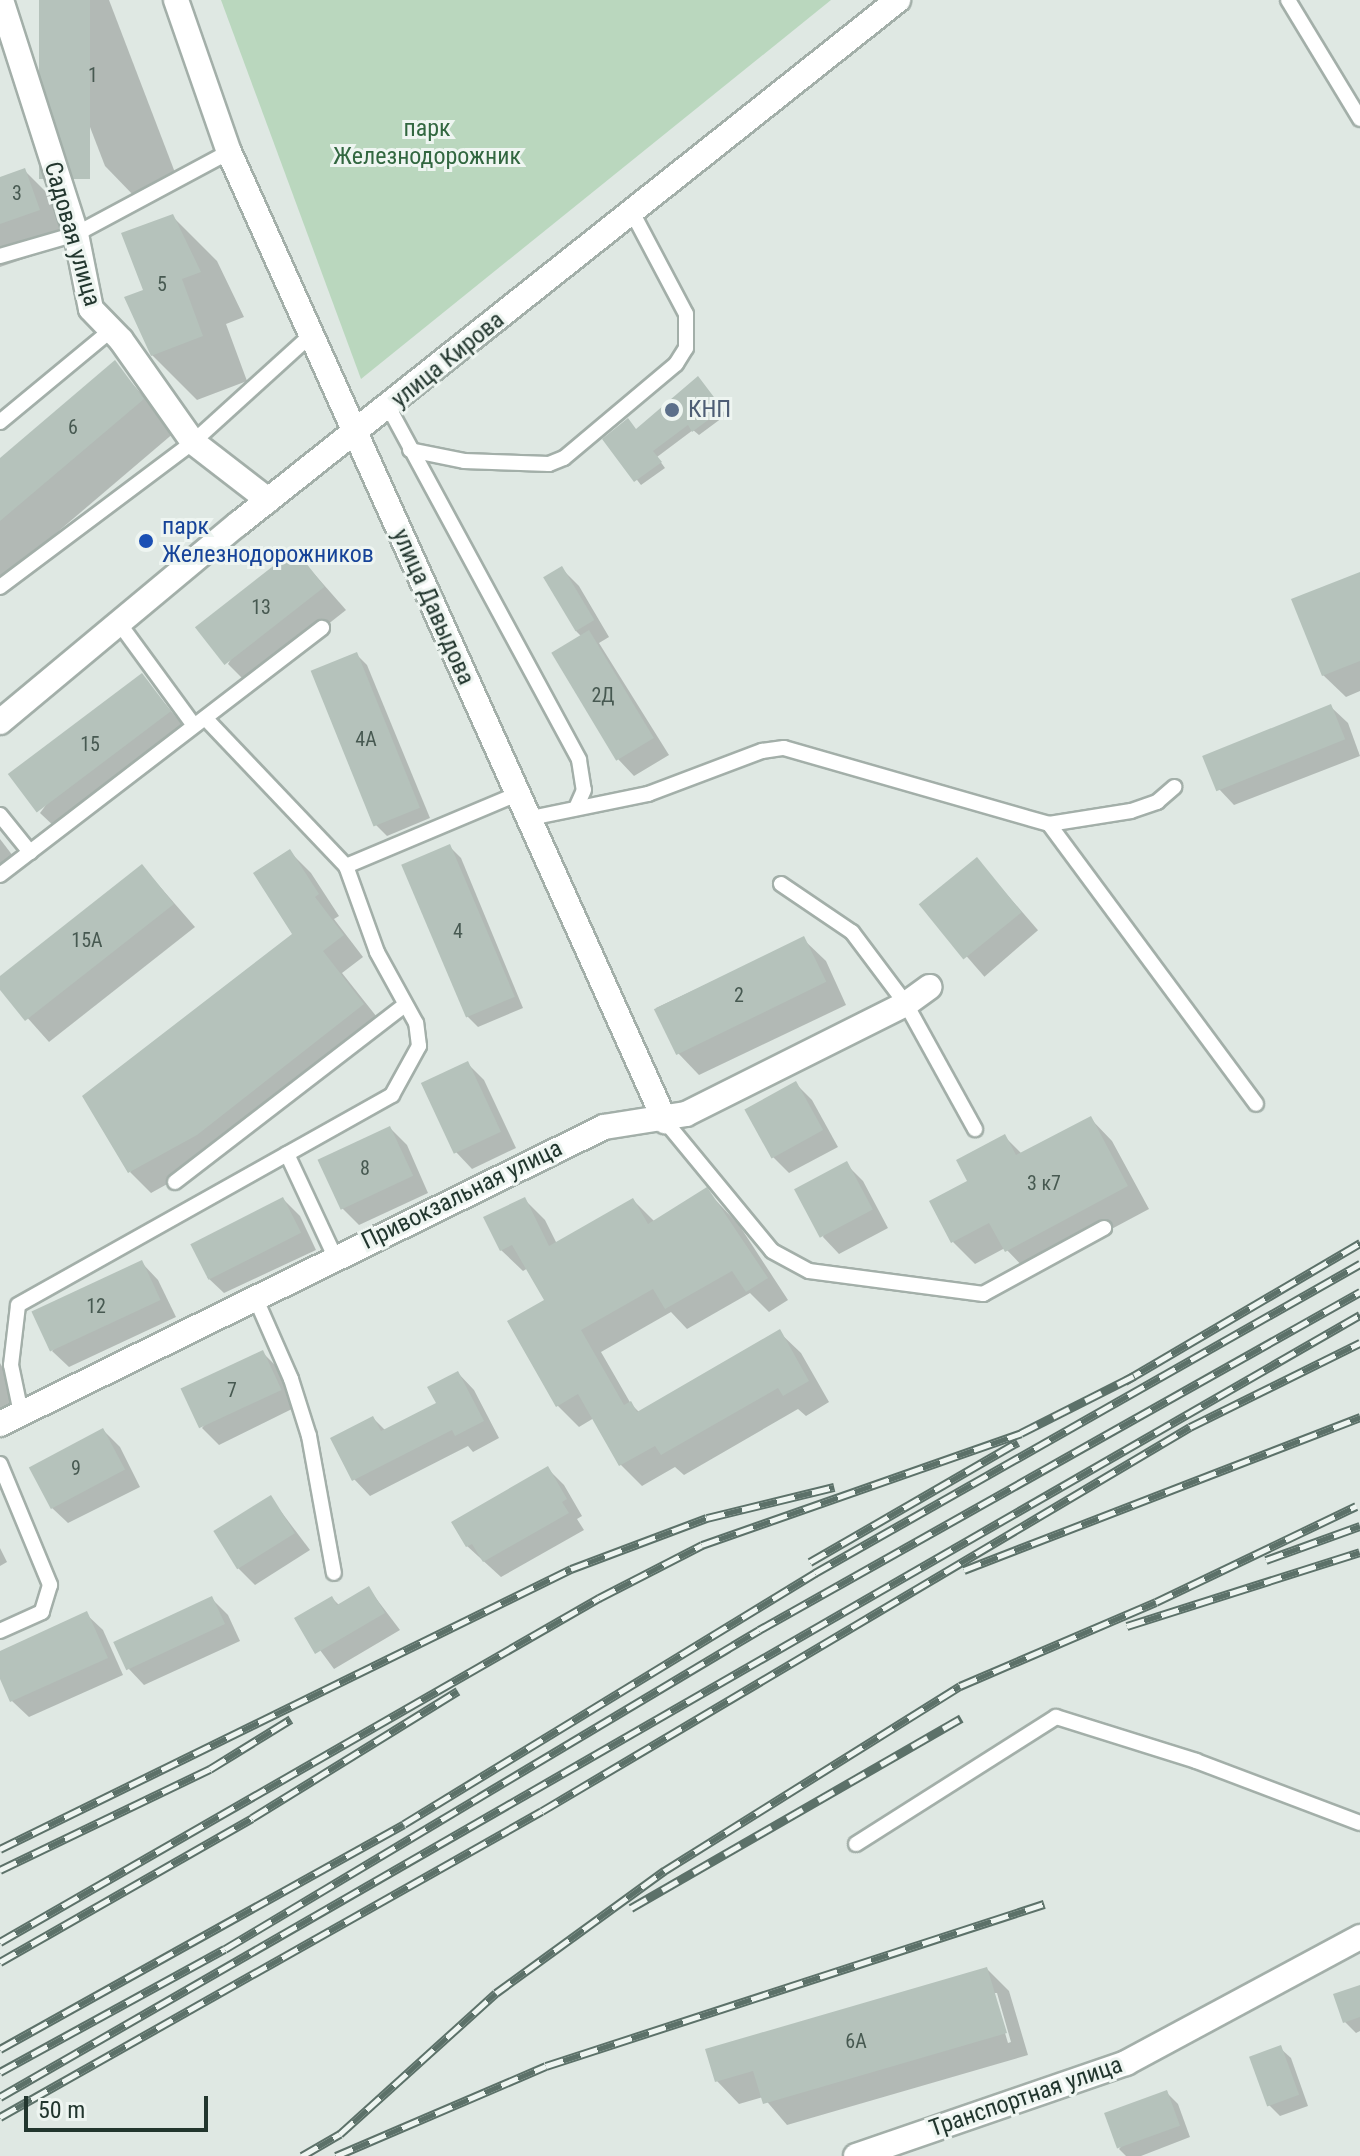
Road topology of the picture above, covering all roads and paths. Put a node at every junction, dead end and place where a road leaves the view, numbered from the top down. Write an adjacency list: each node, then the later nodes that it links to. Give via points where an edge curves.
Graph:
1 (1, 0): 8 (street, Садовая улица)
2 (176, 0): 6 (street, улица Давыдова)
3 (898, 0): 7 (street, улица Кирова)
4 (1288, 0): 5 (lane)
5 (1360, 119)
6 (229, 152): 8 (lane); 11 (street, улица Давыдова)
7 (632, 212): 12 (street, улица Кирова); 16 (lane, via 686,314 686,348 676,364 564,458 549,464 464,461)
8 (76, 234): 9 (lane); 10 (street, Садовая улица, via 91,309)
9 (0, 256)
10 (110, 331): 13 (lane); 15 (street, Садовая улица)
11 (312, 334): 14 (street, улица Давыдова); 15 (lane)
12 (389, 408): 14 (street, улица Кирова); 16 (lane)
13 (0, 422)
14 (358, 434): 17 (street, улица Кирова); 24 (street, улица Давыдова)
15 (193, 442): 17 (street, Садовая улица); 18 (lane)
16 (410, 450): 25 (lane, via 579,760 584,790)
17 (268, 500): 19 (street, улица Кирова)
18 (0, 587)
19 (119, 623): 21 (lane); 22 (street, улица Кирова)
20 (322, 628): 21 (lane)
21 (199, 721): 29 (lane); 30 (lane)
22 (0, 722)
23 (1174, 787): 28 (lane, via 1157,802 1131,811)
24 (515, 795): 27 (street, улица Давыдова); 30 (lane)
25 (576, 808): 27 (lane); 28 (lane, via 648,794 762,751 784,748)
26 (0, 815): 29 (lane)
27 (526, 819): 37 (street, улица Давыдова)
28 (1049, 824): 36 (lane)
29 (30, 852): 31 (lane)
30 (346, 866): 35 (lane, via 377,952)
31 (0, 875)
32 (781, 884): 34 (lane, via 852,932)
33 (929, 987): 34 (street, Привокзальная улица)
34 (906, 1004): 37 (street, Привокзальная улица); 38 (lane)
35 (405, 1005): 39 (lane, via 420,1032 419,1046 392,1095); 40 (lane)
36 (1256, 1104)
37 (665, 1121): 41 (lane, via 772,1251 822,1275 983,1294); 42 (street, Привокзальная улица, via 604,1127)
38 (975, 1129)
39 (287, 1154): 42 (lane); 44 (lane, via 18,1305)
40 (175, 1182)
41 (1104, 1228)
42 (335, 1257): 43 (street, Привокзальная улица)
43 (255, 1297): 44 (street, Привокзальная улица); 46 (lane, via 309,1436)
44 (10, 1418)
45 (0, 1464): 47 (lane, via 50,1585 42,1612)
46 (334, 1573)
47 (0, 1631)
48 (1360, 1823): 49 (lane, via 1196,1761 1056,1717)
49 (856, 1844)
50 (1360, 1937): 51 (street, Транспортная улица, via 1126,2063)
51 (856, 2156)

